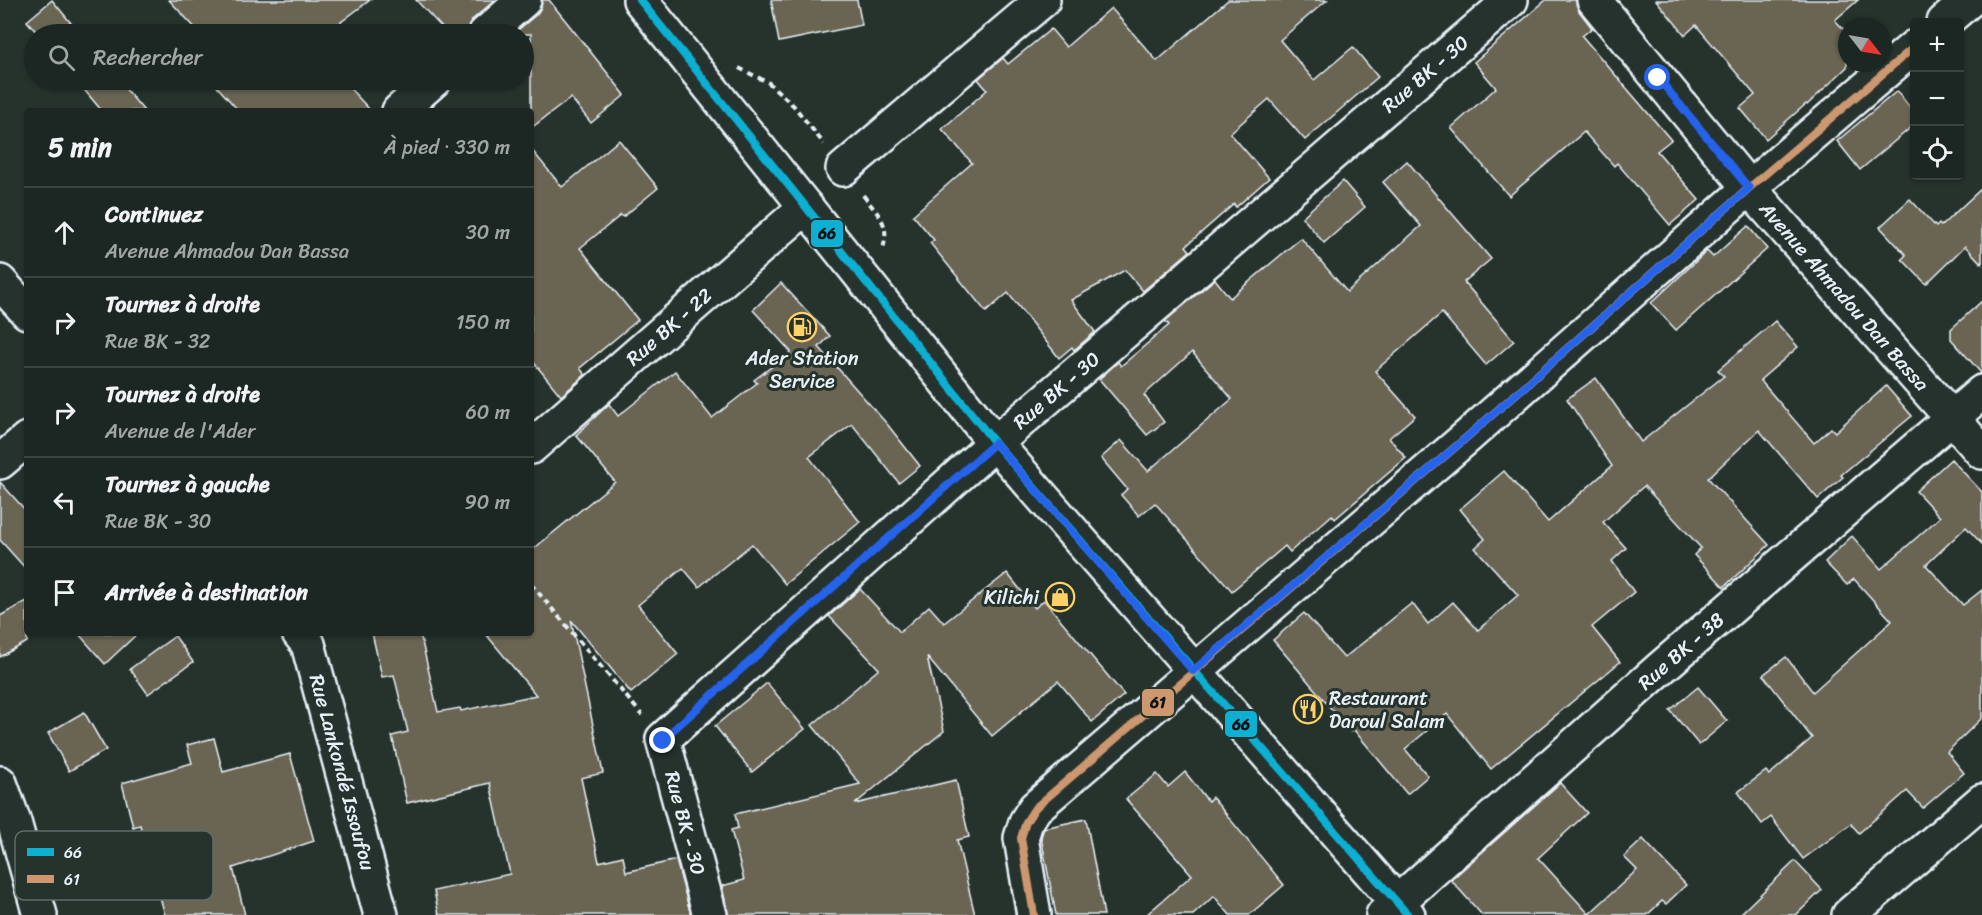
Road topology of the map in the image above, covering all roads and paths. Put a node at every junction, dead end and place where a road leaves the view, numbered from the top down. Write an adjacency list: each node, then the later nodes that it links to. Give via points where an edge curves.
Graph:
1 (524, 0): 8 (street)
2 (640, 0): 15 (street)
3 (1043, 0): 13 (street)
4 (1511, 0): 22 (street, Rue BK - 30)
5 (1594, 0): 14 (street, Avenue Ahmadou Dan Bassa)
6 (1970, 0): 7 (street)
7 (1949, 18)
8 (496, 24)
9 (1910, 50): 14 (street)
10 (736, 67): 13 (path, via 769,82 794,106)
11 (423, 90): 12 (street)
12 (402, 108)
13 (843, 168): 16 (path, via 884,224 887,235 880,257)
14 (1749, 188): 20 (street, Avenue Ahmadou Dan Bassa); 28 (street, via 1467,437)
15 (806, 207): 16 (street); 23 (street, Rue BK - 22)
16 (864, 280): 22 (street)
17 (0, 282): 18 (street)
18 (24, 309)
19 (1982, 392): 20 (street, Rue BK - 38)
20 (1953, 418): 24 (street, Avenue Ahmadou Dan Bassa); 34 (street, Rue BK - 38, via 1662,667)
21 (24, 441): 25 (street)
22 (995, 443): 28 (street); 29 (street, Rue BK - 30)
23 (534, 444)
24 (1982, 452)
25 (0, 462)
26 (534, 588): 29 (path)
27 (309, 637): 36 (street, Rue Lankondé Issoufou)
28 (1193, 671): 34 (street); 38 (street, via 1035,808 1021,838)
29 (663, 741): 37 (street, Rue BK - 30)
30 (0, 783): 32 (street)
31 (1982, 801): 39 (street)
32 (17, 831)
33 (36, 900): 35 (street)
34 (1396, 911)
35 (40, 915)
36 (381, 915)
37 (710, 915)
38 (1034, 915)
39 (1849, 915)

